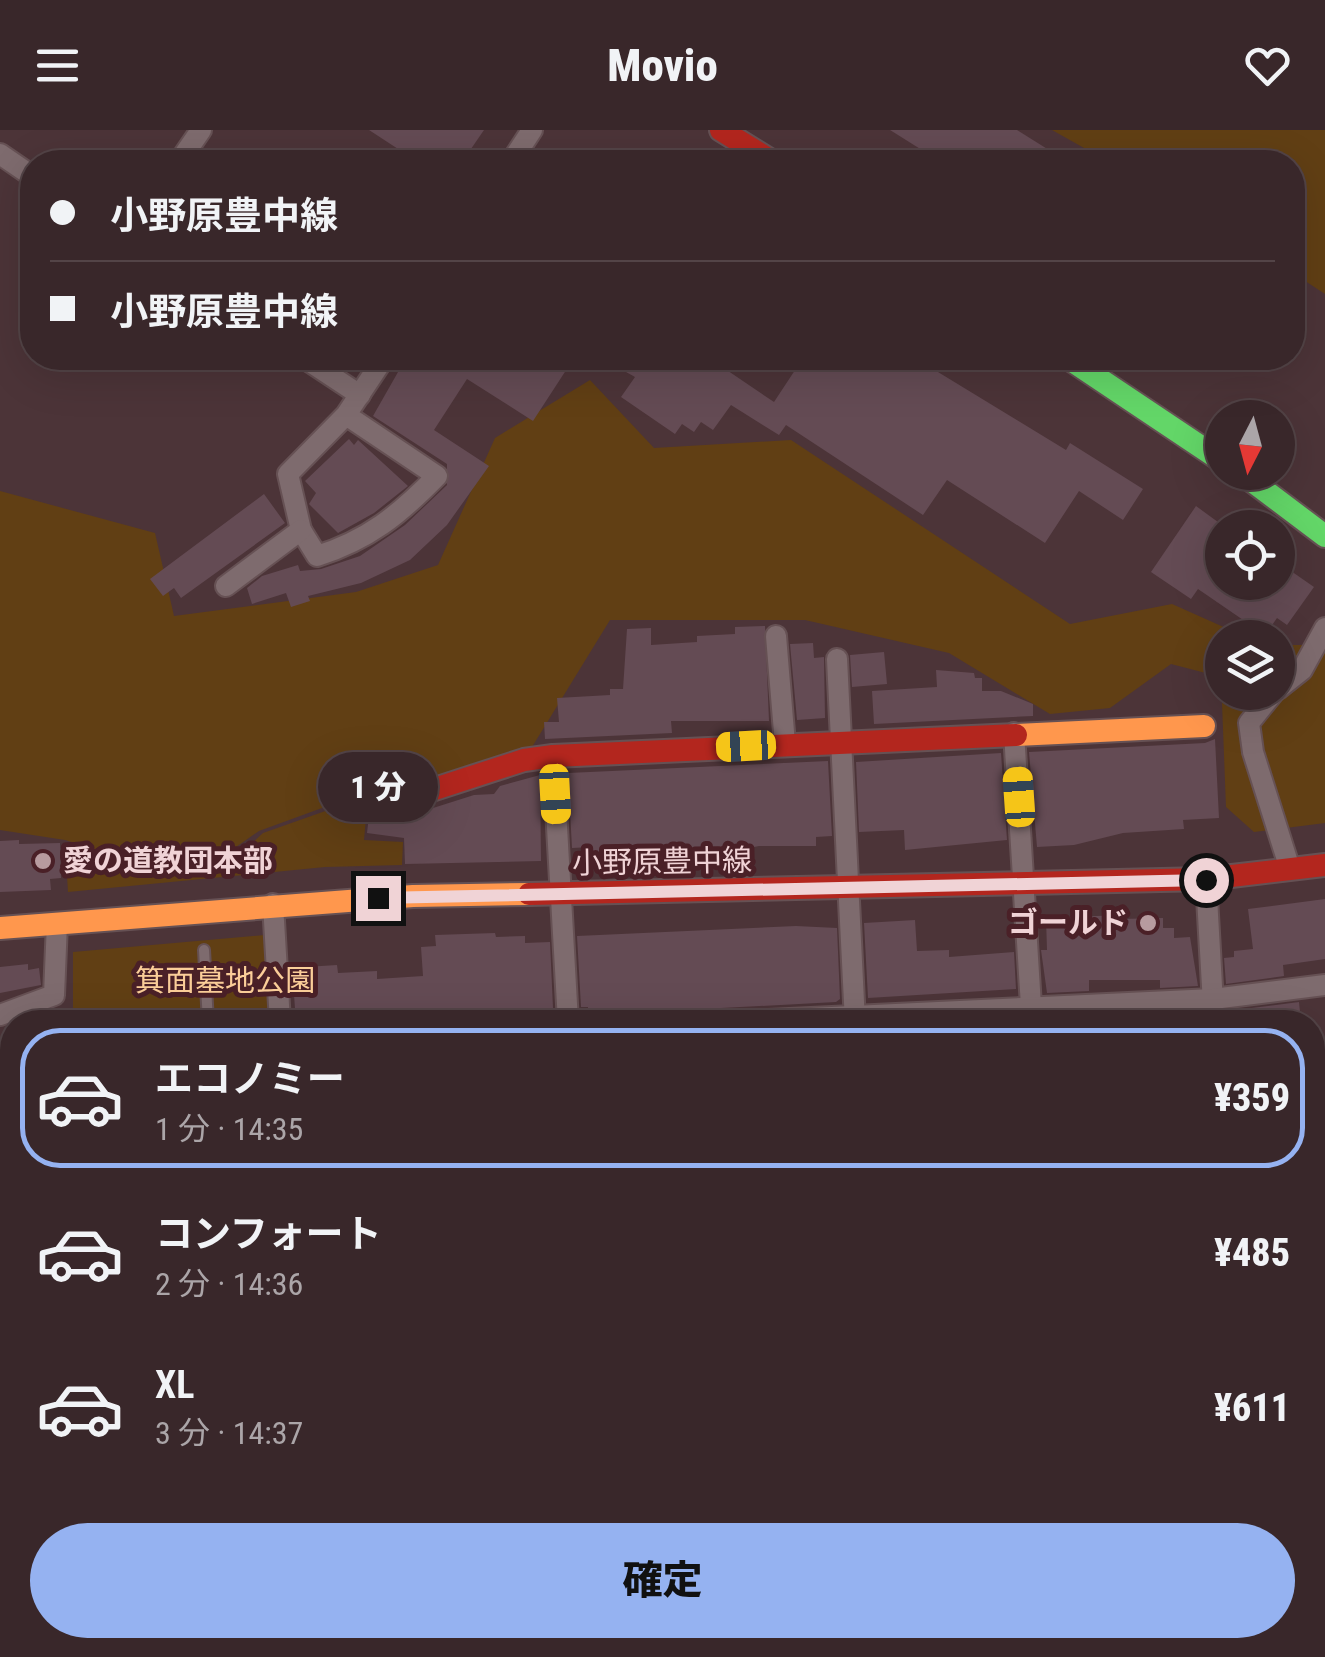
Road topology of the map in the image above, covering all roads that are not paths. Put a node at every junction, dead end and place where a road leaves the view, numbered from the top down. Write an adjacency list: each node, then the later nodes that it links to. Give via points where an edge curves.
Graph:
1 (722, 130): 2 (street)
2 (758, 140)
3 (322, 370): 6 (street)
4 (376, 370): 6 (street)
5 (1086, 370): 8 (street)
6 (360, 395): 7 (street)
7 (346, 415): 10 (street, via 288,474); 10 (street, via 437,476 393,521 353,545 317,556)
8 (1205, 450)
9 (1264, 490): 11 (street)
10 (301, 530): 12 (street)
11 (1325, 536)
12 (226, 586)
13 (1325, 628): 16 (street)
14 (776, 636): 21 (street)
15 (837, 659): 20 (street)
16 (1295, 676)
17 (1260, 710): 25 (street, via 1249,723 1253,752)
18 (1204, 726): 19 (street)
19 (1014, 733): 20 (street); 27 (street)
20 (840, 742): 21 (street); 28 (street)
21 (785, 744): 22 (street)
22 (553, 756): 23 (street); 29 (street)
23 (407, 798)
24 (1325, 865): 25 (street, 小野原豊中線)
25 (1290, 869): 26 (street, 小野原豊中線)
26 (1206, 880): 27 (street, 小野原豊中線); 35 (street)
27 (1026, 884): 28 (street, 小野原豊中線); 41 (street)
28 (846, 889): 29 (street, 小野原豊中線); 40 (street)
29 (562, 893): 30 (street, 小野原豊中線); 39 (street)
30 (273, 904): 31 (street, 小野原豊中線); 38 (street)
31 (57, 923): 32 (street, 小野原豊中線); 36 (street, via 54,995)
32 (0, 928)
33 (204, 950): 37 (lane)
34 (1325, 985): 35 (street)
35 (1213, 1000): 42 (street); 43 (street)
36 (14, 1010)
37 (207, 1010)
38 (279, 1010)
39 (567, 1010)
40 (853, 1010)
41 (1031, 1010)
42 (1092, 1010)
43 (1213, 1010)

